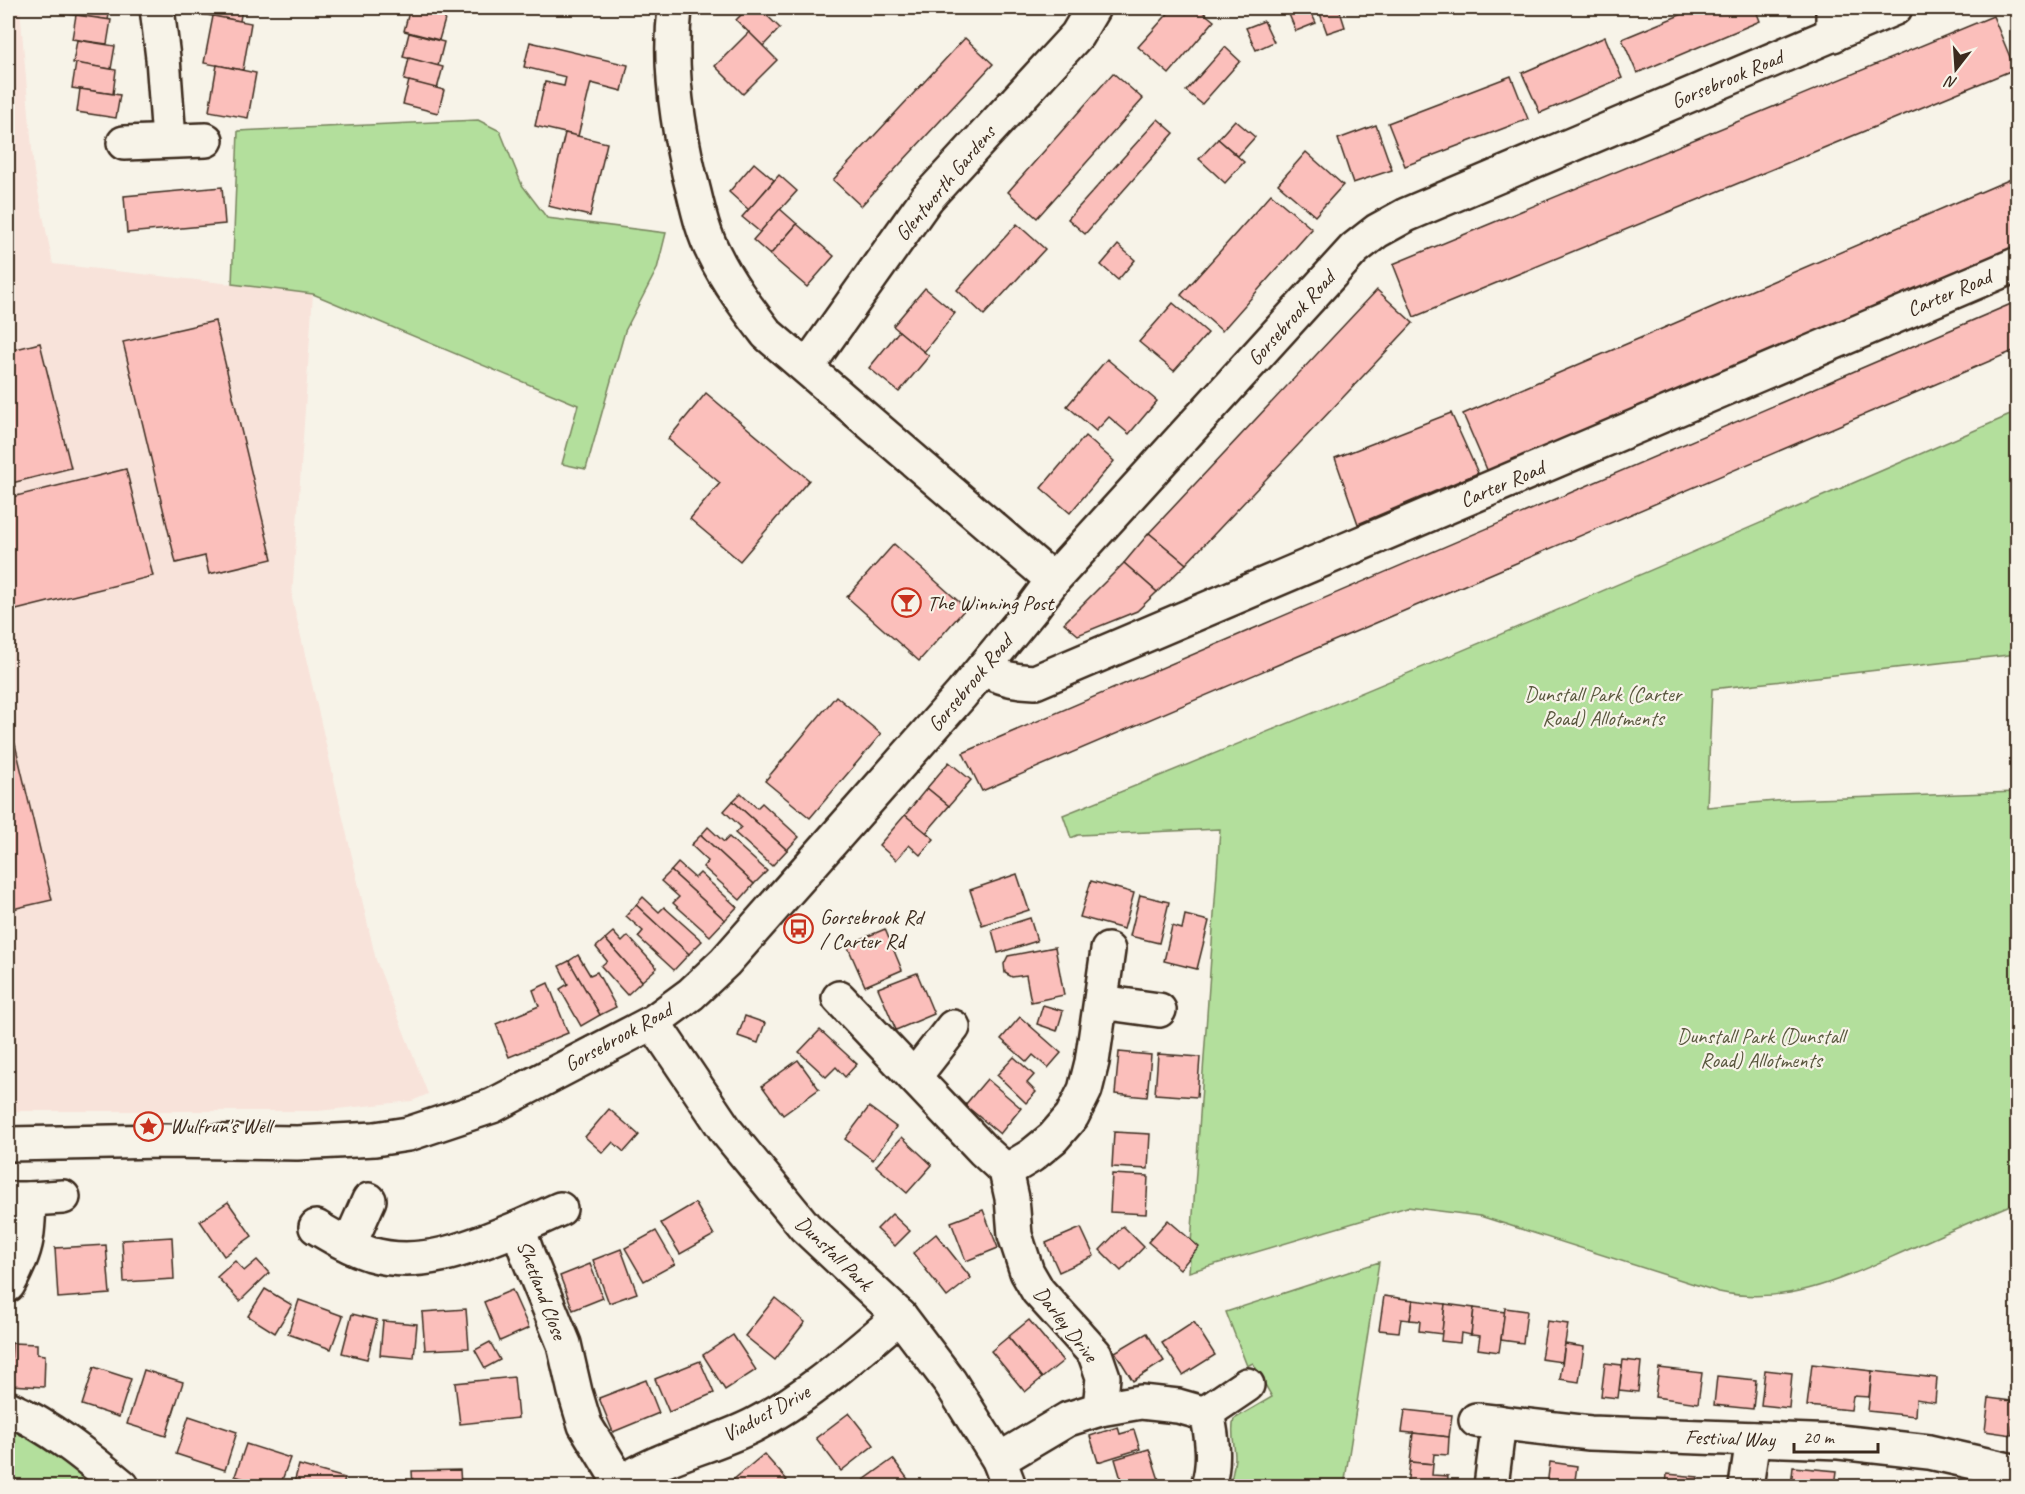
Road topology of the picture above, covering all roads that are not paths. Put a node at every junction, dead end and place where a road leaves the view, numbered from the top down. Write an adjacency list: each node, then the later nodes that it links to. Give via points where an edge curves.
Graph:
1 (157, 8): 6 (street)
2 (675, 8): 10 (street, via 673,66 678,122 703,226 713,253 744,304 768,334)
3 (1093, 8): 10 (street, Glentworth Gardens, via 1077,35 927,198)
4 (1895, 8): 5 (street, Gorsebrook Road)
5 (1833, 21): 11 (street, Gorsebrook Road, via 1377,231 1330,274)
6 (169, 140): 7 (street); 8 (street)
7 (206, 140)
8 (124, 143)
9 (2018, 264): 12 (street, Carter Road, via 1035,682 997,676)
10 (807, 367): 11 (street)
11 (1053, 580): 12 (street, Gorsebrook Road)
12 (984, 668): 17 (street, Gorsebrook Road, via 725,962)
13 (1108, 950): 15 (street)
14 (839, 998): 19 (street)
15 (1101, 1002): 16 (street); 21 (street, via 1085,1090 1072,1116 1053,1138)
16 (1159, 1010)
17 (653, 1022): 20 (street, Gorsebrook Road, via 492,1106 408,1134 297,1143); 30 (street, Dunstall Park, via 727,1132 805,1227)
18 (954, 1027): 19 (street)
19 (914, 1077): 21 (street)
20 (8, 1144)
21 (1006, 1171): 33 (street, Darley Drive, via 1016,1235 1027,1272 1038,1291 1095,1354 1103,1377)
22 (63, 1197): 23 (street)
23 (18, 1199): 29 (street, via 28,1233 26,1248)
24 (369, 1200): 28 (street)
25 (560, 1209): 27 (street)
26 (316, 1227): 28 (street, Shetland Close)
27 (518, 1228): 28 (street, Shetland Close, via 429,1258 400,1260); 38 (street, Shetland Close, via 564,1344 585,1425)
28 (349, 1245)
29 (8, 1285)
30 (900, 1316): 37 (street, Dunstall Park, via 950,1382); 38 (street, Viaduct Drive, via 790,1404 753,1425 668,1459)
31 (1247, 1385): 34 (street)
32 (8, 1408): 39 (street, via 64,1439)
33 (1100, 1409): 34 (street, via 1141,1402); 37 (street, via 1068,1419)
34 (1207, 1412): 40 (street, via 1213,1442)
35 (1753, 1439): 36 (street, Festival Way, via 1839,1442 1929,1452); 41 (street, Festival Way, via 1590,1433 1487,1421); 42 (street)
36 (2018, 1472)
37 (1004, 1473)
38 (619, 1485)
39 (122, 1486)
40 (1208, 1486)
41 (1491, 1486)
42 (1746, 1486)

